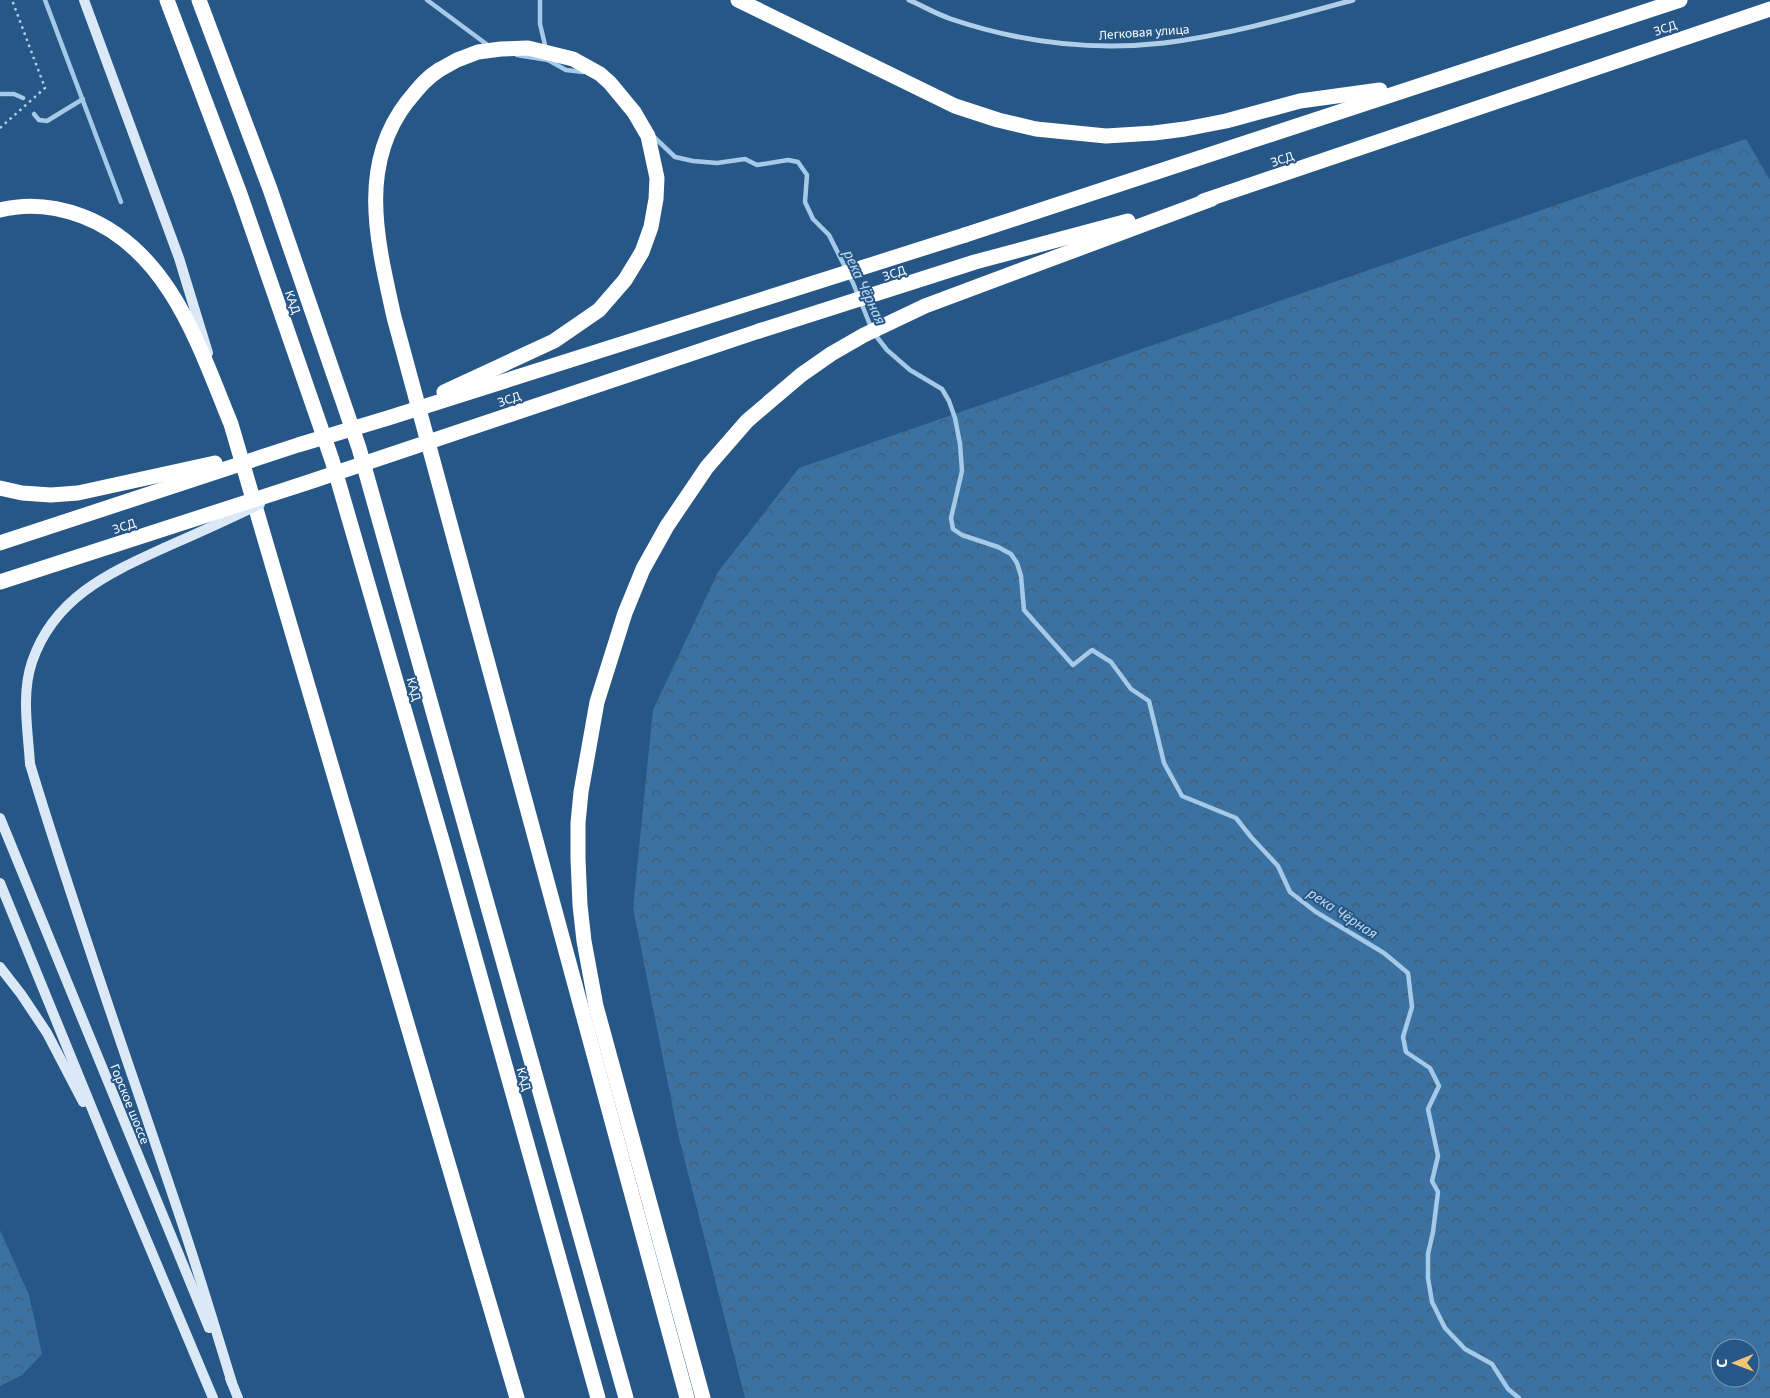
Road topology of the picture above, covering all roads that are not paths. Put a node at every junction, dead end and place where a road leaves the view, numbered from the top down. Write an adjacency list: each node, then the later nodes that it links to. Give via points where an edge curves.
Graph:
1 (84, 0): 13 (main road, via 179,258)
2 (167, 0): 27 (highway, КАД, via 240,194 332,460)
3 (199, 0): 28 (highway, КАД, via 270,189 359,448)
4 (738, 0): 9 (highway, via 955,106 998,120 1067,133 1106,136 1154,134 1226,121 1300,101)
5 (909, 0): 6 (street, Легковая улица, via 950,18 1006,35 1092,46 1203,37)
6 (1353, 0)
7 (1680, 0): 9 (highway, ЗСД)
8 (1770, 9): 10 (highway, ЗСД)
9 (1419, 85): 12 (highway, ЗСД, bridge, via 965,235)
10 (1212, 199): 15 (highway, ЗСД, bridge, via 975,262); 30 (highway, via 925,306 831,354 747,421 708,467 667,526 643,569 625,613 597,702 581,792 578,832 580,904 589,969 604,1039)
11 (0, 210): 13 (highway, via 19,205 73,213 106,227 138,252 182,311)
12 (388, 418): 14 (highway, ЗСД, bridge); 29 (highway, bridge, via 554,341 599,310 625,280 642,252 651,227 656,178 648,136 634,112 600,74 573,59 528,48 478,52 457,60 417,89 396,116 384,143 377,173 375,205 377,232 394,317)
13 (231, 424): 26 (highway)
14 (298, 444): 16 (highway, bridge, via 78,493 22,493); 17 (highway, ЗСД, bridge)
15 (309, 482): 18 (highway, ЗСД, bridge); 23 (main road, bridge, via 128,564 104,576 74,598 53,621 41,642 32,662 26,702 30,764 187,1236)
16 (0, 488)
17 (0, 543)
18 (0, 582)
19 (0, 818): 23 (main road, Горское шоссе)
20 (0, 883): 22 (main road)
21 (0, 967): 22 (main road, via 47,1033)
22 (113, 1160): 24 (main road)
23 (232, 1383): 25 (main road, Горское шоссе)
24 (213, 1398)
25 (238, 1398)
26 (517, 1398)
27 (598, 1398)
28 (626, 1398)
29 (687, 1398)
30 (703, 1398)

